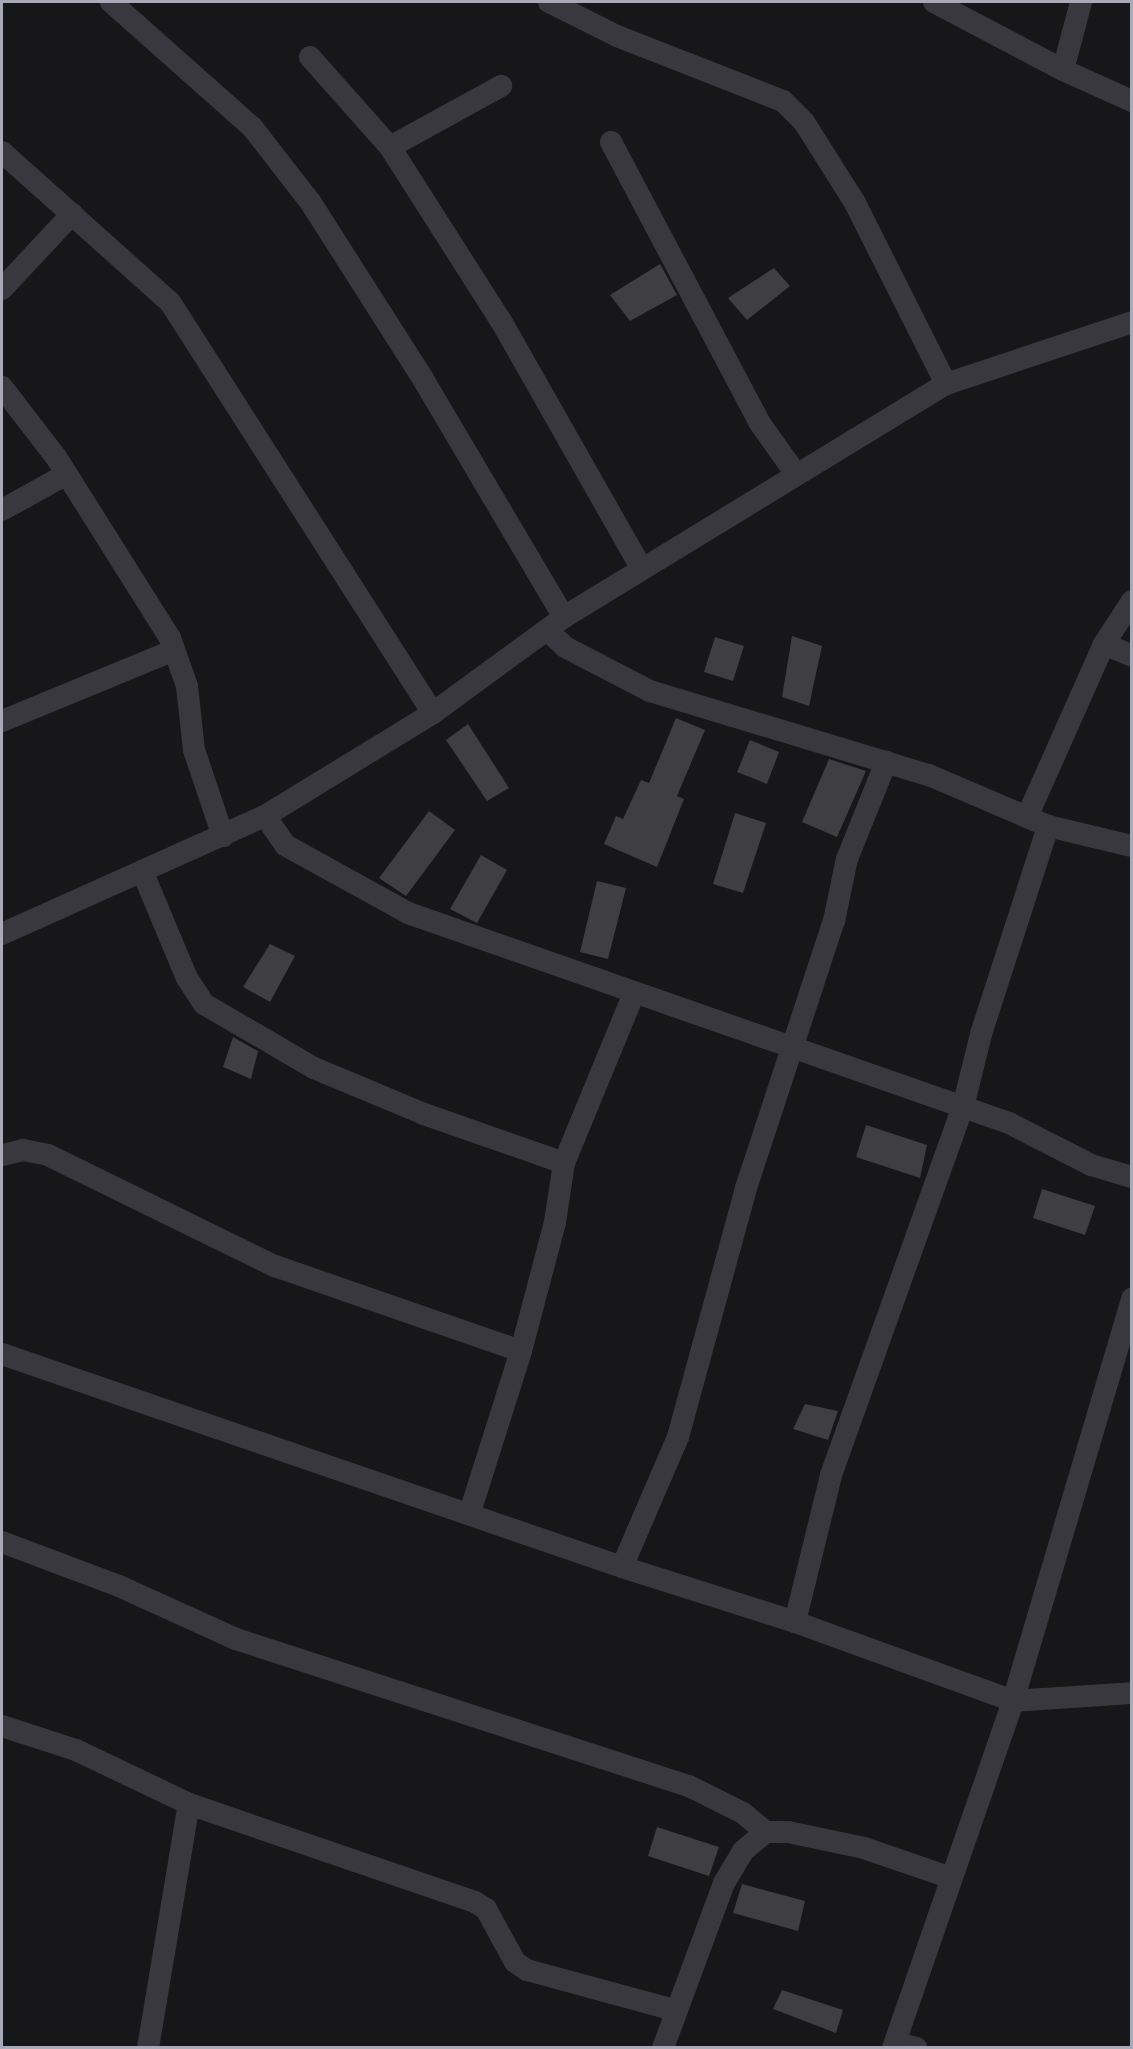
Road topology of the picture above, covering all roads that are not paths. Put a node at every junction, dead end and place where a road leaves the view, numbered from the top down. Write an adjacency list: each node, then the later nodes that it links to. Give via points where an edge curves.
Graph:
1 (111, 2): 22 (street, via 252,126 312,202)
2 (549, 2): 15 (street, via 617,36 783,101 804,122 855,203)
3 (934, 2): 6 (street)
4 (1081, 2): 6 (street)
5 (310, 57): 10 (street)
6 (1063, 70): 8 (street)
7 (501, 86): 10 (street)
8 (1131, 102)
9 (611, 142): 18 (street, via 759,422)
10 (390, 147): 20 (street, via 501,321)
11 (2, 152): 12 (street)
12 (72, 213): 13 (street); 26 (street, via 152,282 184,320)
13 (2, 289)
14 (1131, 322): 15 (street)
15 (946, 384): 18 (street)
16 (2, 387): 17 (street, via 21,407)
17 (67, 474): 19 (street); 24 (street)
18 (796, 474): 20 (street)
19 (2, 510)
20 (642, 569): 22 (street)
21 (1131, 601): 23 (street)
22 (556, 624): 26 (street); 28 (street, via 565,647 650,691)
23 (1104, 644): 25 (street); 30 (street)
24 (174, 650): 27 (street); 32 (street, via 187,686 194,750)
25 (1131, 656)
26 (433, 713): 29 (street)
27 (2, 721)
28 (886, 762): 30 (street); 37 (street, via 847,859 834,921)
29 (265, 816): 32 (street); 36 (street, via 285,845 408,913)
30 (1027, 817): 31 (street)
31 (1048, 826): 33 (street); 38 (street, via 981,1034)
32 (223, 836): 34 (street)
33 (1131, 846)
34 (143, 873): 35 (street); 40 (street, via 187,978 204,1004 314,1068 424,1114)
35 (2, 934)
36 (634, 993): 37 (street); 40 (street)
37 (795, 1048): 38 (street); 47 (street, via 746,1188 678,1437)
38 (963, 1107): 41 (street, via 1009,1123 1091,1164); 48 (street, via 844,1435)
39 (2, 1155): 43 (street, via 23,1150 48,1155 275,1266)
40 (564, 1163): 43 (street, via 555,1222)
41 (1131, 1177)
42 (1131, 1298): 50 (street)
43 (522, 1351): 45 (street)
44 (2, 1354): 45 (street)
45 (470, 1512): 47 (street)
46 (2, 1542): 53 (street, via 119,1586 236,1639 689,1786 743,1813)
47 (622, 1567): 48 (street)
48 (795, 1622): 50 (street)
49 (1131, 1693): 50 (street)
50 (1013, 1701): 54 (street)
51 (2, 1726): 52 (street, via 76,1750)
52 (189, 1804): 55 (street, via 475,1902 486,1910 515,1962 526,1970); 57 (street)
53 (766, 1832): 54 (street, via 788,1832 864,1848); 55 (street, via 743,1851 724,1882)
54 (951, 1878): 56 (street)
55 (674, 2010): 58 (street)
56 (901, 2046)
57 (148, 2048)
58 (663, 2048)

